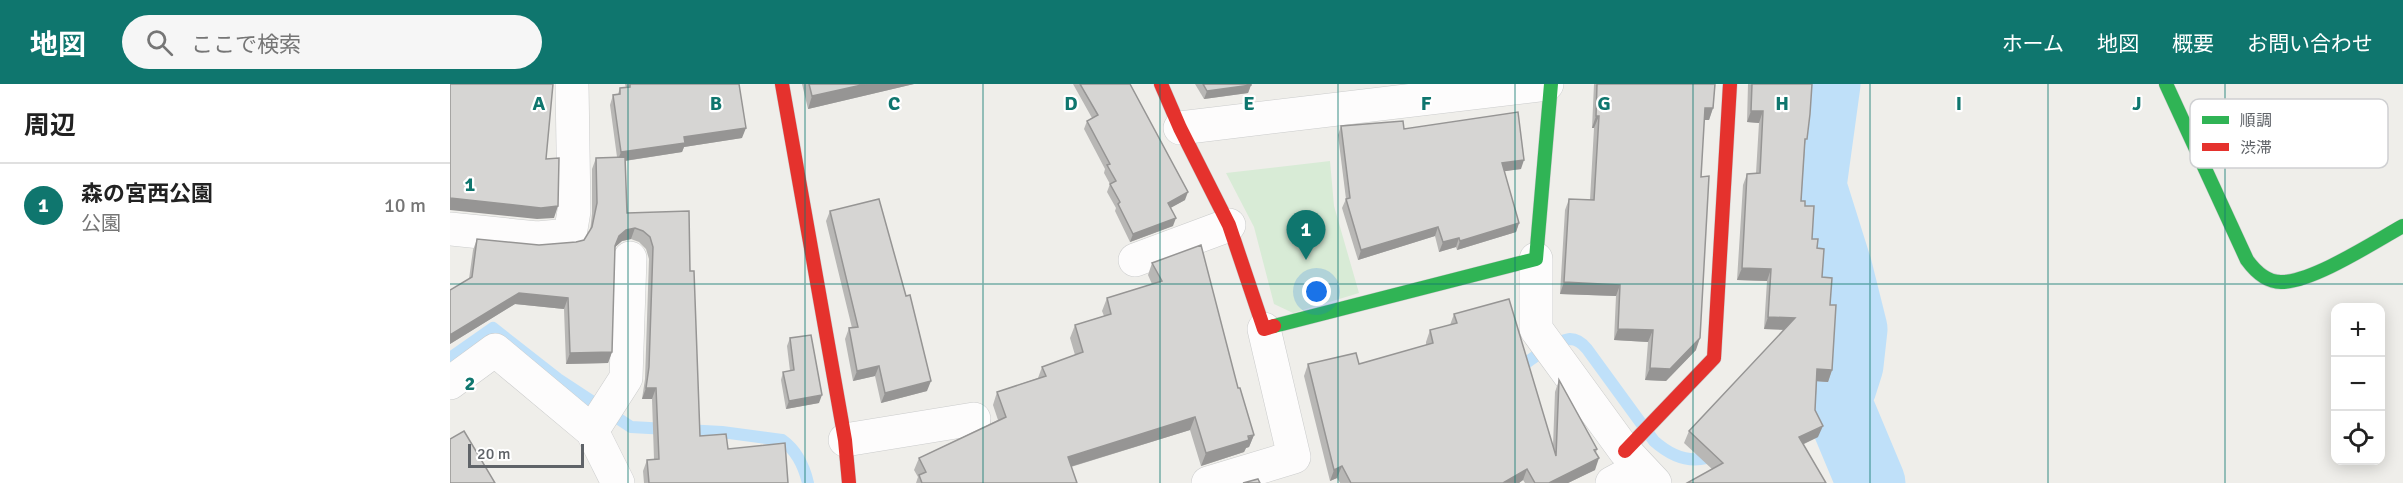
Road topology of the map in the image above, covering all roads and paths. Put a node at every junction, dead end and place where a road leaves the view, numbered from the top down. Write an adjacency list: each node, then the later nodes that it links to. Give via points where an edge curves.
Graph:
1 (572, 84): 12 (street, via 574,211 570,235 537,238)
2 (782, 84): 20 (street)
3 (1161, 84): 7 (street)
4 (1549, 84): 7 (street); 15 (street)
5 (1730, 84): 21 (street, via 1714,358 1653,422)
6 (2166, 84): 8 (street)
7 (1180, 128): 10 (street)
8 (2190, 136)
9 (2205, 168): 11 (street, via 2247,260 2261,275 2281,282 2302,279)
10 (1229, 225): 14 (street); 16 (street)
11 (2403, 226)
12 (450, 229)
13 (630, 258): 18 (street, via 626,378)
14 (1135, 260)
15 (1536, 260): 16 (street); 21 (street, via 1536,329)
16 (1264, 329): 24 (street, via 1294,457)
17 (450, 383): 18 (street, via 495,350)
18 (601, 417): 22 (street)
19 (974, 419): 20 (street)
20 (845, 440): 23 (street)
21 (1640, 460): 25 (street)
22 (618, 483)
23 (849, 483)
24 (1208, 483)
25 (1612, 483)

